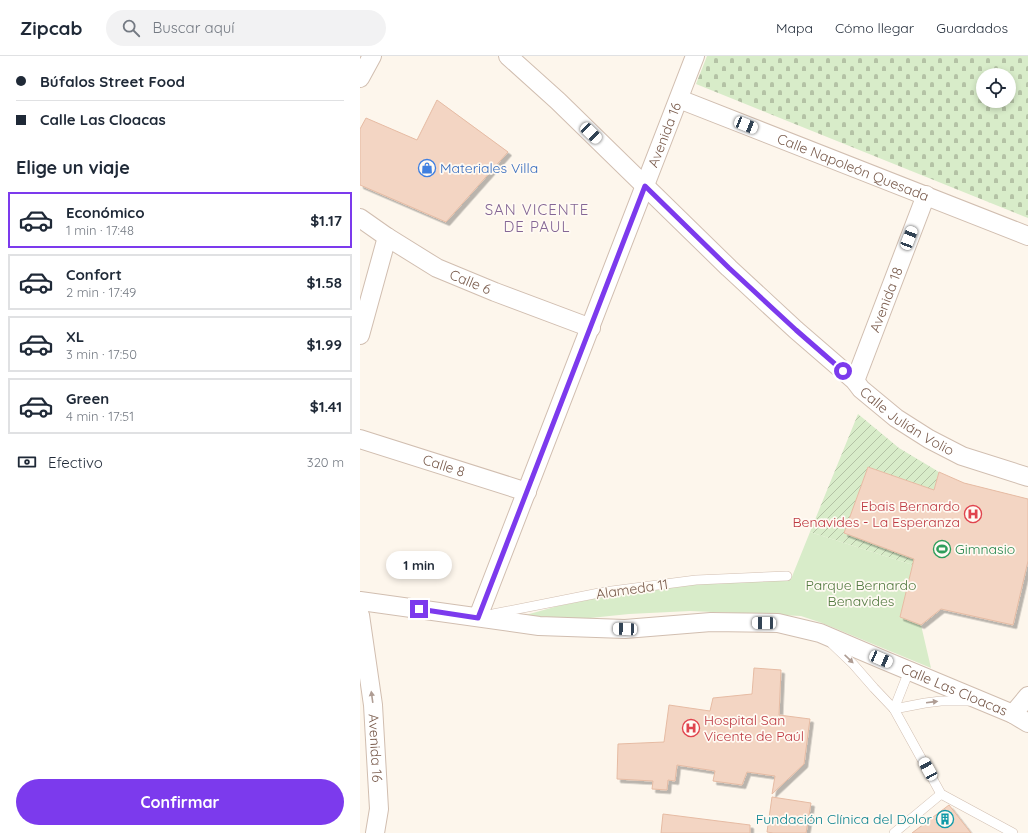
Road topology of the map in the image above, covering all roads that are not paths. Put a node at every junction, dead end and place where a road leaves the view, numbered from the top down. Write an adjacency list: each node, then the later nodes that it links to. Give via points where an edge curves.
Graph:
1 (372, 56): 4 (street)
2 (508, 56): 6 (street, Calle Julián Volio)
3 (695, 56): 5 (street, Avenida 16)
4 (360, 78)
5 (679, 99): 6 (street, Avenida 16); 7 (street, Calle Napoleón Quesada)
6 (645, 186): 11 (street, Avenida 16); 13 (street, Calle Julián Volio, via 729,268)
7 (926, 195): 9 (street, Calle Napoleón Quesada); 13 (street, Avenida 18)
8 (360, 218): 10 (street, Calle 6)
9 (1028, 236)
10 (386, 238): 11 (street, Calle 6, via 437,268); 12 (street)
11 (590, 328): 16 (street, Avenida 16)
12 (360, 335)
13 (855, 381): 15 (street, Calle Julián Volio, via 896,418 929,440 962,456)
14 (360, 439): 16 (street, Calle 8)
15 (1028, 477)
16 (527, 492): 20 (street, Avenida 16)
17 (787, 576): 20 (lane, Alameda 11, via 696,580 604,592)
18 (360, 601): 20 (street, Calle Las Cloacas)
19 (360, 615): 30 (street, Avenida 16, one-way to 19, via 379,809 373,705)
20 (478, 618): 21 (street, Calle Las Cloacas, via 538,626 625,629 711,622 778,623)
21 (820, 633): 22 (street, Calle Las Cloacas); 25 (lane, one-way to 25, via 853,664)
22 (909, 671): 24 (street, Calle Las Cloacas); 25 (lane)
23 (1028, 696): 26 (street)
24 (980, 700): 25 (lane, one-way to 24, via 941,701); 26 (street, Calle Las Cloacas)
25 (894, 709): 27 (lane)
26 (1021, 719)
27 (941, 794): 31 (lane); 32 (lane)
28 (360, 832): 29 (street)
29 (366, 833)
30 (375, 833)
31 (894, 833)
32 (1013, 833)

